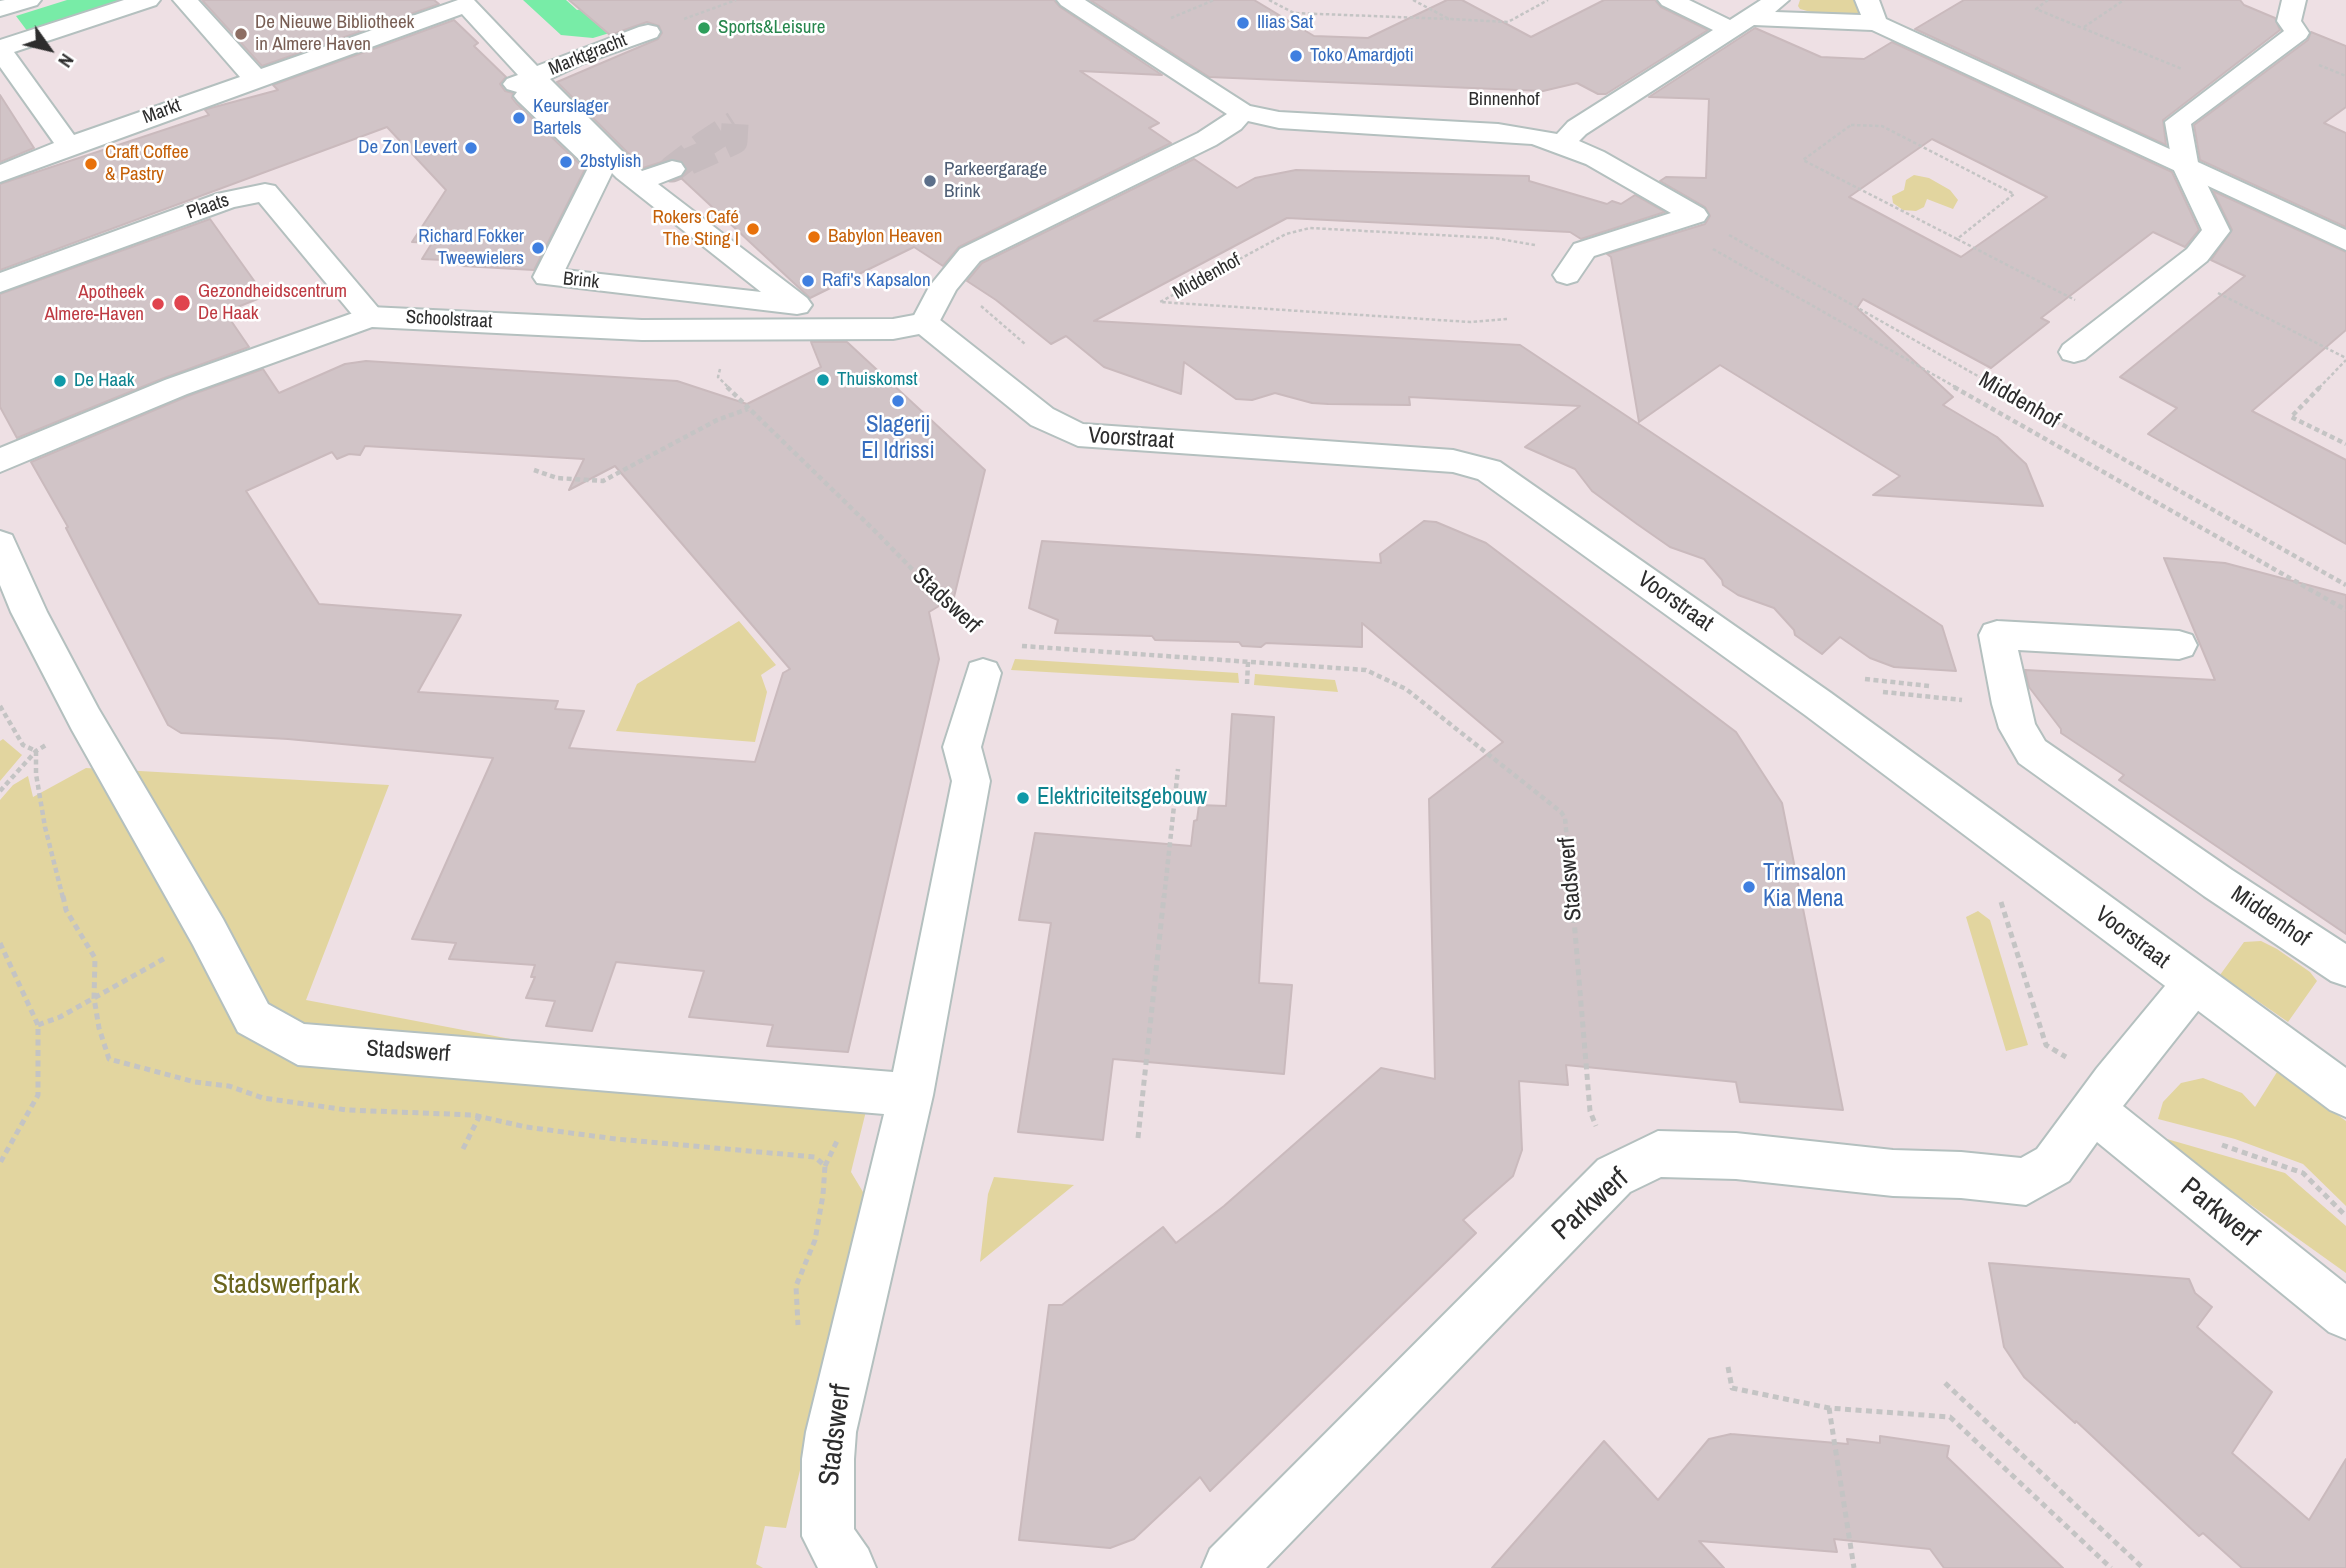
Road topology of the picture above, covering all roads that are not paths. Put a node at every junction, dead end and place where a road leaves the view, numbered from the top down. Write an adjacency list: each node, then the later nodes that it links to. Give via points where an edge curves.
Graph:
1 (29, 0): 9 (street)
2 (148, 0): 13 (street)
3 (185, 0): 15 (street)
4 (1069, 0): 16 (street)
5 (1670, 0): 11 (street)
6 (1777, 0): 11 (street)
7 (2294, 0): 19 (street, via 2289,21 2297,33 2178,122)
8 (466, 5): 14 (street, Marktgracht); 15 (street, Markt)
9 (0, 9)
10 (1871, 11): 11 (street); 19 (street)
11 (1738, 23): 17 (street, via 1577,128)
12 (648, 32): 14 (street, Marktgracht)
13 (0, 49): 18 (street)
14 (534, 77): 22 (street, Brink); 22 (street, Brink, via 516,84 536,92 527,96 602,167 547,277 797,305)
15 (256, 79): 18 (street, Markt)
16 (1242, 112): 17 (street, via 1279,120 1498,132); 27 (street, via 1207,139 970,254 943,287)
17 (1563, 144): 24 (street, via 1694,215 1584,250)
18 (69, 146): 21 (street, Markt)
19 (2186, 168): 23 (street); 28 (street, via 2216,231 2197,255)
20 (672, 169): 22 (street)
21 (0, 174)
22 (639, 182)
23 (2346, 241)
24 (1567, 275)
25 (0, 283): 26 (street, Plaats, via 227,200 265,192)
26 (370, 317): 27 (street, Schoolstraat, via 642,330 893,329); 29 (street, Schoolstraat, via 177,387)
27 (925, 323): 34 (street, Voorstraat, via 1042,417 1078,435 1453,461 1489,470 1818,704)
28 (2074, 352)
29 (0, 461)
30 (0, 544): 35 (street, Stadswerf, via 29,612 85,719 253,1018 299,1044)
31 (2179, 645): 33 (street, Middenhof, via 1997,635 2010,704 2032,752)
32 (983, 673): 35 (street, Stadswerf, via 962,747 971,781)
33 (2346, 967)
34 (2194, 983): 36 (street, Voorstraat); 37 (street, Parkwerf)
35 (911, 1095): 39 (street, Stadswerf, via 831,1433 828,1536)
36 (2346, 1095)
37 (2103, 1096): 38 (street, Parkwerf); 40 (street, Parkwerf, via 2053,1165 2026,1182 1736,1156 1657,1154 1614,1177)
38 (2346, 1315)
39 (849, 1568)
40 (1229, 1568)

